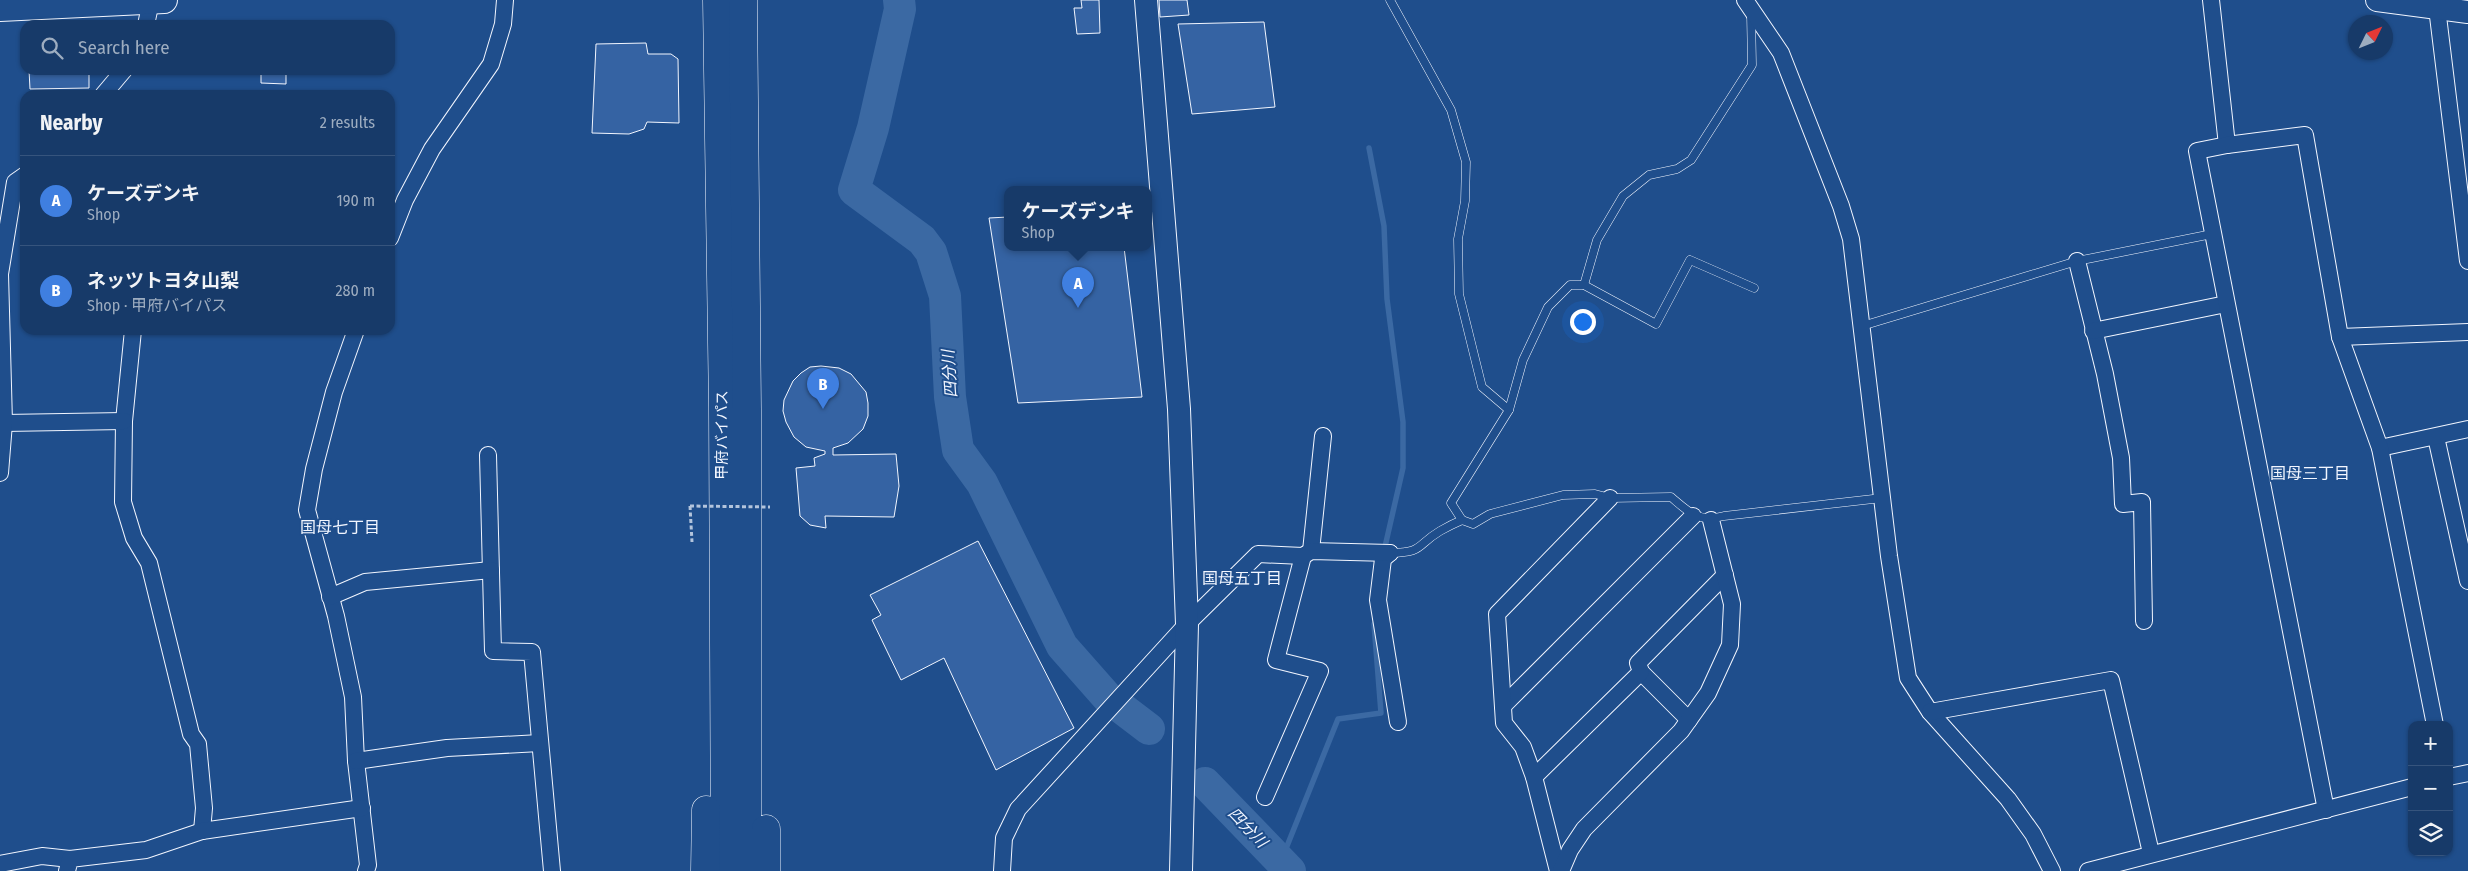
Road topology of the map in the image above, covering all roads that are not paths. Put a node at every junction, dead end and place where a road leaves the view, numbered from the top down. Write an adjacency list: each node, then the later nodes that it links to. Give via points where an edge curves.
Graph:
1 (505, 0): 18 (street, via 503,24 491,64 432,149 404,200)
2 (717, 0): 31 (highway, 甲府バイパス)
3 (743, 0): 31 (highway, 甲府バイパス)
4 (1146, 0): 53 (street, via 1179,408)
5 (1390, 0): 32 (lane, via 1451,110 1466,162 1465,201 1458,239 1459,294 1482,387)
6 (2210, 0): 16 (street)
7 (2377, 0): 11 (street)
8 (32, 3): 10 (main road); 12 (main road)
9 (1748, 4): 22 (lane, via 1752,65 1691,160 1677,169 1649,175 1623,196 1597,240); 25 (street, via 1781,52 1841,206 1851,239)
10 (0, 8)
11 (2437, 8): 13 (street); 21 (street)
12 (154, 9)
13 (2468, 12)
14 (120, 75): 15 (street)
15 (107, 90)
16 (2227, 145): 19 (street, via 2197,151); 30 (street, via 2305,135)
17 (20, 178): 34 (street, via 15,182 0,274)
18 (395, 224)
19 (2212, 234): 20 (lane); 24 (street)
20 (2077, 261): 25 (lane); 26 (street)
21 (2468, 261)
22 (1584, 285): 23 (lane, via 1656,324 1690,260); 32 (lane, via 1570,285 1548,307 1523,360)
23 (1754, 288)
24 (2226, 304): 26 (street); 69 (street)
25 (1862, 326): 42 (street)
26 (2094, 331): 52 (street, via 2121,458 2123,504 2142,502)
27 (2468, 332): 30 (street)
28 (133, 335): 33 (street)
29 (354, 335): 51 (street, via 334,392 307,510)
30 (2340, 337): 38 (street)
31 (735, 409): 55 (highway, 甲府バイパス); 76 (highway, via 706,498 708,708); 79 (highway, via 765,499)
32 (1509, 410): 44 (lane, via 1451,503)
33 (124, 421): 34 (street); 70 (street, via 123,502 134,538 148,563 191,734 198,744 204,808)
34 (4, 423): 40 (street)
35 (2468, 429): 37 (street)
36 (1323, 436): 47 (street)
37 (2436, 437): 38 (street); 50 (street)
38 (2380, 448): 59 (street)
39 (488, 455): 48 (street)
40 (0, 473)
41 (1610, 498): 43 (lane, via 1670,497); 44 (lane, via 1594,494 1563,495 1490,514 1473,524); 56 (street, via 1497,614)
42 (1882, 498): 45 (lane, via 1784,508); 57 (street, via 1908,678)
43 (1693, 516): 45 (lane); 56 (street)
44 (1462, 520): 46 (lane, via 1439,531 1421,548)
45 (1711, 520): 49 (street)
46 (1390, 553): 47 (street); 60 (street, via 1383,559 1378,600)
47 (1307, 554): 53 (street, via 1258,554); 67 (street, via 1276,660 1320,671)
48 (491, 570): 51 (street, via 365,582); 61 (street, via 493,650 532,652)
49 (1725, 575): 54 (street, via 1638,663); 58 (street, via 1732,604 1730,645 1708,693)
50 (2468, 581)
51 (330, 597): 62 (street, via 352,697)
52 (2144, 621)
53 (1187, 624): 80 (street, via 1018,809 1004,838); 81 (street)
54 (1642, 672): 58 (street); 65 (street)
55 (735, 675): 77 (highway, 甲府バイパス); 78 (highway, 甲府バイパス)
56 (1503, 706): 65 (street, via 1504,723 1524,747)
57 (1930, 712): 71 (street, via 2111,680); 83 (street, via 2008,798 2033,834)
58 (1688, 720): 82 (street, via 1681,731 1584,829)
59 (2434, 721)
60 (1398, 722)
61 (540, 742): 62 (street, via 446,748); 75 (street)
62 (356, 761): 68 (street)
63 (2468, 773): 64 (street)
64 (2453, 776)
65 (1534, 777): 82 (street)
66 (2408, 788): 69 (street)
67 (1265, 797)
68 (362, 808): 70 (street); 74 (street)
69 (2326, 810): 71 (street)
70 (202, 831): 73 (street, via 146,850)
71 (2151, 853): 84 (street)
72 (0, 864): 73 (street, via 42,856)
73 (68, 865)
74 (366, 871)
75 (552, 871)
76 (705, 871)
77 (725, 871)
78 (747, 871)
79 (766, 871)
80 (1002, 871)
81 (1181, 871)
82 (1560, 871)
83 (2052, 871)
84 (2088, 871)

